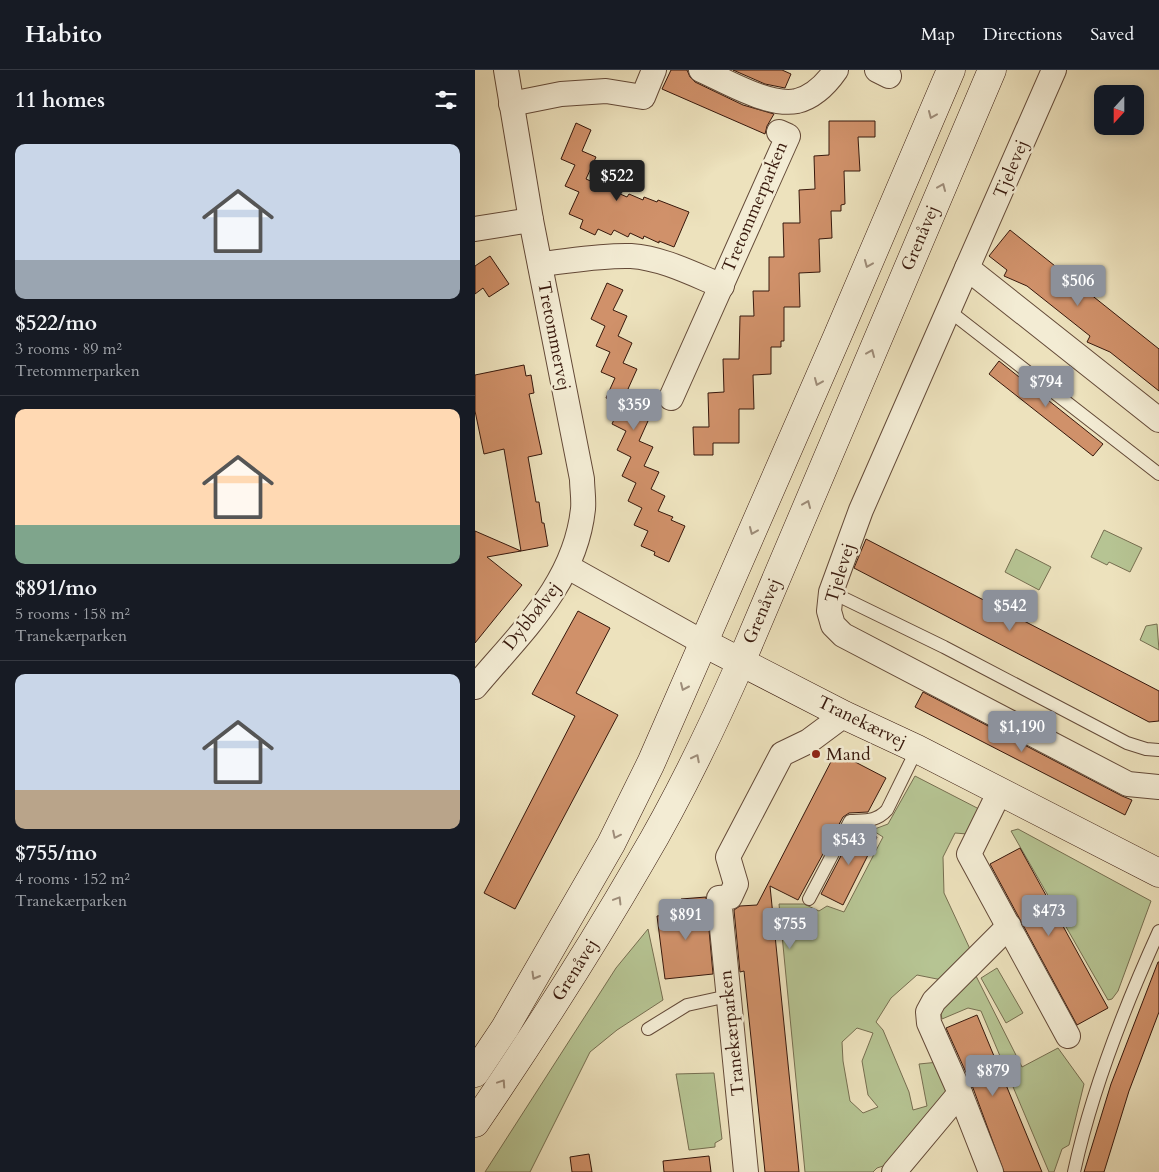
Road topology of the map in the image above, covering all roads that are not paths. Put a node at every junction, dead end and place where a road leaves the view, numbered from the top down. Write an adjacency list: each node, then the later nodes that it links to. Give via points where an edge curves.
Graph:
1 (506, 70): 8 (street, Tretommervej)
2 (654, 70): 8 (street, via 643,97 606,90 561,94)
3 (701, 70): 4 (street, via 781,102 797,101 817,91)
4 (836, 70)
5 (951, 70): 21 (main road, Grenåvej, one-way to 21)
6 (992, 70): 22 (main road, Grenåvej, one-way to 6)
7 (1054, 70): 13 (street, Tjelevej)
8 (511, 104): 10 (street, Tretommervej)
9 (779, 132): 14 (street, Tretommerparken, via 788,136)
10 (531, 220): 11 (street); 12 (street, Tretommervej)
11 (475, 229)
12 (539, 264): 14 (street, Tretommerparken, via 600,256 633,256 666,264); 19 (street, Tretommervej, via 582,478 583,508 578,538)
13 (967, 268): 15 (street, Tjelevej); 17 (street)
14 (722, 286): 16 (street, Tretommerparken)
15 (948, 310): 18 (lane); 20 (street, Tjelevej, via 861,510)
16 (671, 398)
17 (1159, 420)
18 (1159, 474)
19 (568, 567): 21 (street, Tranekærvej); 23 (street, Dybbølvej, via 545,604)
20 (831, 592): 26 (lane, via 1127,743); 27 (street, Tjelevej, via 829,611 833,625 843,635 1128,784)
21 (704, 643): 22 (main road, Tranekærvej); 36 (main road, Grenåvej, one-way to 36, via 611,844 505,1028)
22 (741, 662): 24 (main road, Tranekærvej); 38 (main road, Grenåvej, one-way to 22, via 529,1043 642,861 702,747)
23 (475, 687)
24 (844, 715): 25 (main road, Tranekærvej); 33 (street, Tranekærparken, via 809,742 782,754 728,857 737,884 730,896 719,898)
25 (917, 749): 28 (main road, Tranekærvej); 30 (lane, via 881,817 850,821)
26 (1159, 750)
27 (1159, 787)
28 (1000, 791): 29 (main road, Tranekærvej); 31 (street, via 969,854)
29 (1159, 873)
30 (809, 899)
31 (1009, 926): 35 (street); 37 (street, via 934,1001 928,1012 929,1023)
32 (1159, 931): 42 (lane, via 1097,1087)
33 (728, 996): 34 (lane, via 687,1005); 39 (street, Tranekærparken)
34 (648, 1029)
35 (1068, 1036)
36 (475, 1073)
37 (960, 1093): 40 (street); 41 (street)
38 (475, 1123)
39 (746, 1172)
40 (894, 1172)
41 (991, 1172)
42 (1074, 1172)

